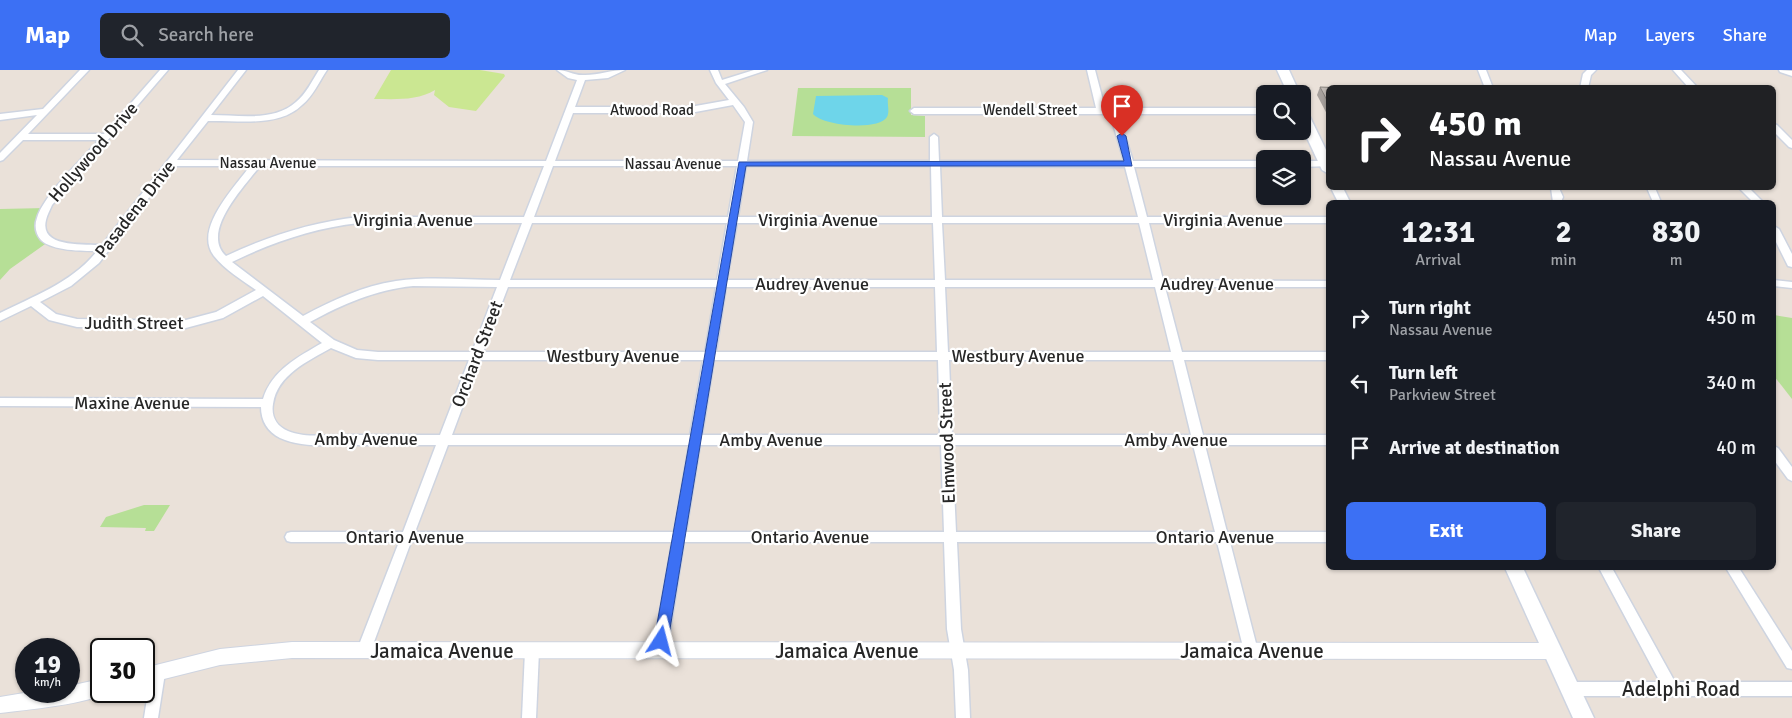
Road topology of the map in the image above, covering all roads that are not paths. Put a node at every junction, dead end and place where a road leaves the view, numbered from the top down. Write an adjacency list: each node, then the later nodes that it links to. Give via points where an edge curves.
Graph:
1 (85, 70): 25 (street)
2 (164, 70): 34 (street, Hollywood Drive)
3 (242, 70): 30 (street, Pasadena Drive)
4 (323, 70): 30 (street, via 297,106 286,113 270,117)
5 (561, 70): 16 (street)
6 (621, 70): 16 (street, via 605,76)
7 (714, 70): 17 (street)
8 (763, 70): 17 (street)
9 (1091, 70): 24 (street)
10 (1282, 70): 18 (main road)
11 (1482, 70): 19 (street)
12 (1592, 70): 20 (street, via 1587,74)
13 (1677, 70): 21 (street)
14 (1783, 70): 15 (street)
15 (1792, 74)
16 (582, 78): 23 (street, Orchard Street)
17 (720, 83): 22 (street)
18 (1290, 85)
19 (1488, 85)
20 (1585, 85)
21 (1691, 85)
22 (735, 102): 23 (street, Atwood Road, via 690,110); 41 (street, via 749,122)
23 (569, 110): 40 (street, Orchard Street)
24 (1101, 110): 26 (street, Wendell Street); 27 (street, Wendell Street)
25 (45, 111): 29 (street); 33 (street)
26 (914, 111)
27 (1113, 111): 28 (street, Wendell Street); 43 (street)
28 (1256, 111)
29 (0, 117)
30 (206, 118): 38 (street, Pasadena Drive)
31 (1776, 129): 36 (street)
32 (1311, 132): 46 (main road)
33 (21, 137): 34 (street); 37 (street)
34 (106, 137): 56 (street, Hollywood Drive, via 48,204 39,224 48,242 66,247)
35 (934, 137): 42 (street, Elmwood Street)
36 (1792, 145)
37 (0, 158)
38 (170, 163): 39 (street, Nassau Avenue); 56 (street, Pasadena Drive)
39 (257, 164): 40 (street, Nassau Avenue); 57 (street, Westbury Avenue, via 212,232 214,248)
40 (549, 164): 41 (street, Nassau Avenue); 50 (street, Orchard Street)
41 (742, 164): 42 (street, Nassau Avenue); 51 (street)
42 (935, 164): 43 (street, Nassau Avenue); 52 (street, Elmwood Street)
43 (1129, 164): 44 (street, Nassau Avenue); 53 (street)
44 (1256, 164)
45 (1311, 165): 47 (street)
46 (1326, 165)
47 (1326, 167)
48 (1746, 190): 49 (street)
49 (1756, 200)
50 (527, 220): 51 (street, Virginia Avenue); 57 (street, Virginia Avenue, via 334,222 284,234); 60 (street, Orchard Street)
51 (732, 220): 52 (street, Virginia Avenue); 61 (street)
52 (938, 220): 53 (street, Virginia Avenue); 62 (street, Elmwood Street)
53 (1143, 220): 54 (street, Virginia Avenue); 63 (street)
54 (1326, 220)
55 (1776, 233): 58 (street)
56 (105, 248): 67 (street, Pasadena Drive, via 67,284)
57 (225, 261): 66 (street, Westbury Avenue)
58 (1792, 264)
59 (1776, 283): 65 (street)
60 (503, 284): 61 (street, Audrey Avenue); 69 (street, Audrey Avenue, via 391,285 356,294); 71 (street, Orchard Street)
61 (722, 284): 62 (street, Audrey Avenue); 72 (street)
62 (940, 284): 63 (street, Audrey Avenue); 73 (street, Elmwood Street)
63 (1159, 284): 64 (street, Audrey Avenue); 74 (street)
64 (1326, 284)
65 (1792, 285)
66 (263, 291): 67 (street, Judith Street, via 218,315 182,324 77,323 53,317); 69 (street, Westbury Avenue)
67 (33, 302): 68 (street, Pasadena Drive)
68 (0, 317)
69 (303, 321): 70 (street, Westbury Avenue)
70 (330, 343): 71 (street, Westbury Avenue, via 363,355); 77 (street, via 285,372)
71 (476, 356): 72 (street, Westbury Avenue); 78 (street, Orchard Street)
72 (710, 356): 73 (street, Westbury Avenue); 79 (street)
73 (943, 356): 74 (street, Westbury Avenue); 80 (street, Elmwood Street)
74 (1177, 356): 75 (street, Westbury Avenue); 81 (street)
75 (1326, 356)
76 (0, 402): 77 (street, Maxine Avenue)
77 (265, 404): 78 (street, Amby Avenue, via 266,416 272,426 296,438)
78 (444, 439): 79 (street, Amby Avenue); 85 (street, Orchard Street)
79 (695, 440): 80 (street, Amby Avenue); 86 (street)
80 (946, 440): 81 (street, Amby Avenue); 87 (street, Elmwood Street)
81 (1198, 440): 82 (street, Amby Avenue); 88 (street)
82 (1326, 440)
83 (1776, 454): 84 (street)
84 (1792, 476)
85 (407, 536): 86 (street, Ontario Avenue); 90 (street, Ontario Avenue); 94 (street, Orchard Street)
86 (679, 536): 87 (street, Ontario Avenue); 95 (street)
87 (950, 536): 88 (street, Ontario Avenue); 97 (street, Elmwood Street)
88 (1222, 537): 89 (street, Ontario Avenue); 98 (street)
89 (1326, 537)
90 (290, 538)
91 (1515, 570): 99 (main road)
92 (1606, 570): 103 (street)
93 (1733, 570): 100 (street)
94 (364, 650): 96 (street, Jamaica Avenue); 101 (street, Jamaica Avenue, via 259,652 220,657)
95 (660, 650): 96 (street, Jamaica Avenue); 97 (street, Jamaica Avenue)
96 (532, 651): 109 (street)
97 (958, 651): 98 (street, Jamaica Avenue); 110 (street, Elmwood Street)
98 (1251, 651): 99 (street, Jamaica Avenue)
99 (1553, 651): 102 (main road)
100 (1792, 663)
101 (155, 673)
102 (1570, 689): 103 (street, Adelphi Road); 111 (main road)
103 (1671, 689): 104 (street, Adelphi Road)
104 (1792, 689)
105 (90, 690): 107 (street)
106 (151, 703): 108 (street)
107 (0, 705)
108 (151, 718)
109 (529, 718)
110 (963, 718)
111 (1584, 718)

